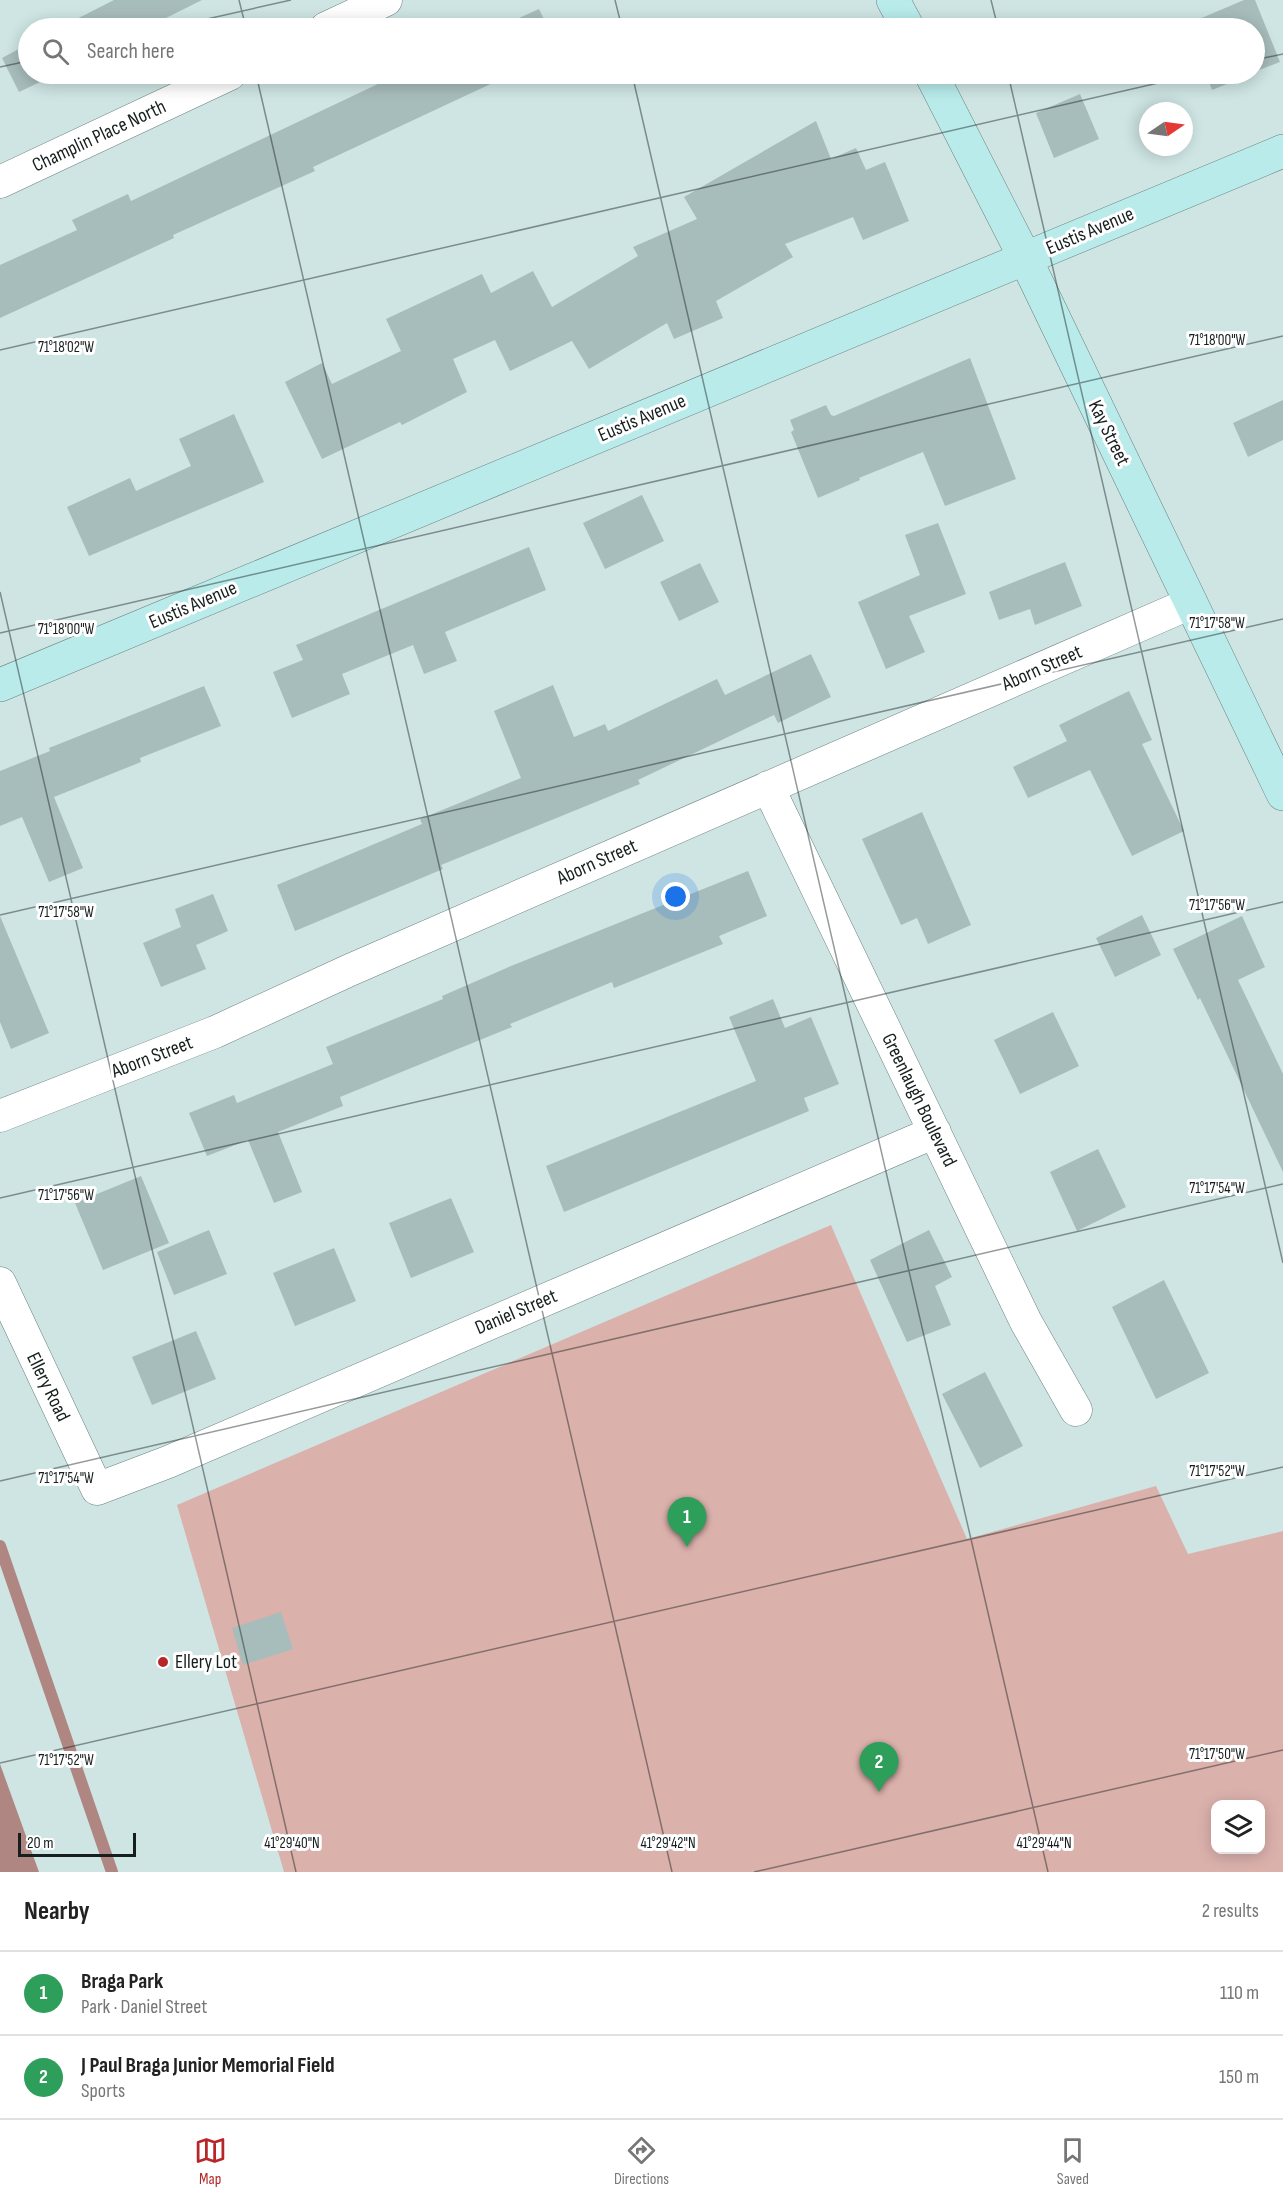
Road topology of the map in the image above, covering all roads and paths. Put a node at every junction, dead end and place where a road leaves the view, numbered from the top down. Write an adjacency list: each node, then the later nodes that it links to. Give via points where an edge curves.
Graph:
1 (386, 0): 3 (street)
2 (893, 0): 4 (street)
3 (347, 18)
4 (903, 18)
5 (209, 84): 8 (street, Champlin Place North)
6 (936, 84): 9 (street, Kay Street)
7 (1283, 151): 9 (street, Eustis Avenue)
8 (0, 182)
9 (1025, 258): 10 (street, Kay Street); 11 (street, Eustis Avenue)
10 (1191, 603): 12 (street, Aborn Street); 13 (street, Kay Street)
11 (0, 685)
12 (768, 787): 14 (street, Aborn Street, via 215,1032); 15 (street, Greenlaugh Boulevard)
13 (1283, 794)
14 (0, 1116)
15 (935, 1132): 17 (street, Greenlaugh Boulevard, via 1026,1322); 18 (street, Daniel Street)
16 (0, 1283): 18 (street, Ellery Road)
17 (1076, 1410)
18 (97, 1489)

